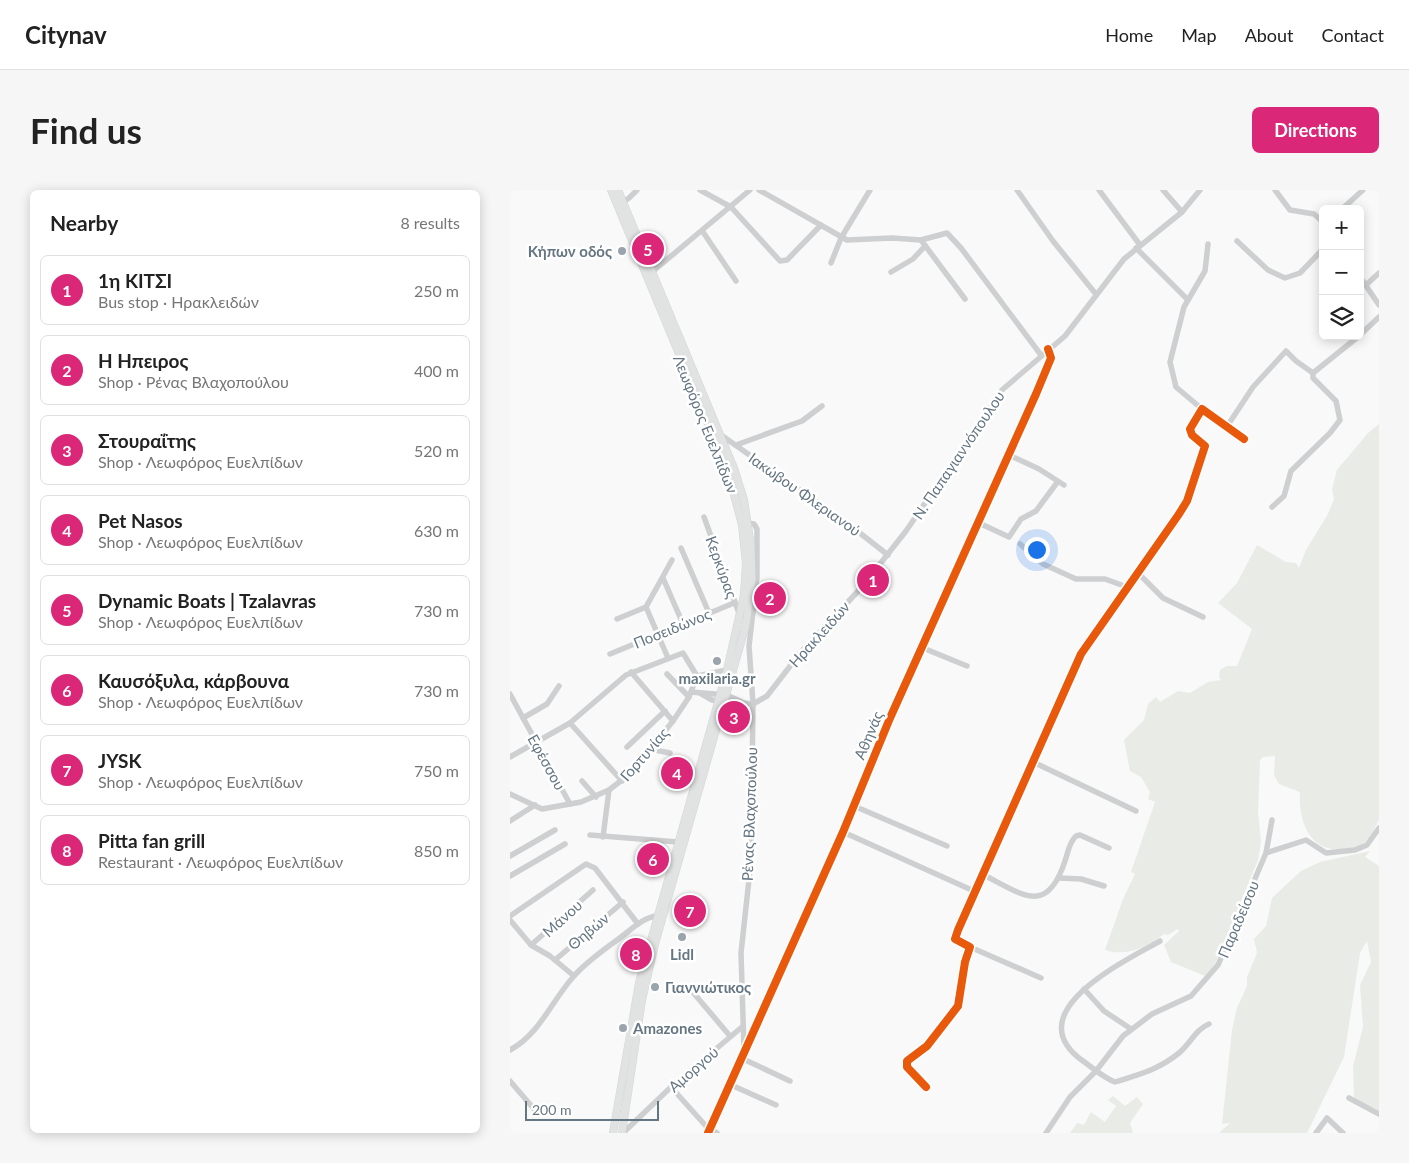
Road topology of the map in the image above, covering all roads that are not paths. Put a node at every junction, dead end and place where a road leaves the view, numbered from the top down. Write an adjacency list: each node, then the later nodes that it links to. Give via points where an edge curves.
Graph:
1 (611, 190): 14 (main road, Λεωφόρος Ευελπίδων)
2 (618, 190): 14 (main road, Λεωφόρος Ευελπίδων)
3 (638, 190): 14 (street)
4 (700, 190): 16 (street)
5 (750, 190): 16 (street)
6 (759, 190): 19 (street)
7 (870, 190): 21 (street)
8 (1017, 190): 34 (street)
9 (1100, 190): 25 (street)
10 (1164, 190): 17 (street)
11 (1200, 190): 17 (street, Ν. Παπαγιαννόπουλου)
12 (1275, 190): 18 (street, via 1290,210 1314,214)
13 (1363, 190): 15 (street)
14 (620, 204): 28 (main road, Λεωφόρος Ευελπίδων); 67 (main road, Λεωφόρος Ευελπίδων, via 733,488 746,563)
15 (1346, 205)
16 (732, 207): 19 (street, via 780,261 786,260); 20 (street)
17 (1182, 212): 25 (street, Ν. Παπαγιαννόπουλου)
18 (1319, 218)
19 (821, 225): 21 (street)
20 (703, 232): 28 (street); 31 (street)
21 (842, 238): 23 (street, via 892,238); 27 (street)
22 (1237, 241): 26 (street, via 1268,270 1285,278 1300,273)
23 (923, 243): 29 (street, via 913,259); 35 (street); 42 (street, via 947,233 952,236)
24 (1208, 244): 36 (street, via 1205,271)
25 (1138, 246): 34 (street, Ν. Παπαγιαννόπουλου); 36 (street)
26 (1322, 250)
27 (831, 263)
28 (652, 272): 47 (main road, Λεωφόρος Ευελπίδων)
29 (891, 272)
30 (1379, 273): 33 (street)
31 (736, 282)
32 (1364, 283): 33 (street)
33 (1366, 286): 37 (street)
34 (1095, 293): 41 (street, Ν. Παπαγιαννόπουλου, via 1065,336)
35 (965, 299)
36 (1187, 299): 45 (street, via 1172,349 1171,373 1176,387)
37 (1379, 303)
38 (1379, 317): 39 (street)
39 (1364, 332)
40 (1355, 340): 43 (street)
41 (1048, 349): 42 (street, Ν. Παπαγιαννόπουλου); 50 (street, Αθηνάς, via 1052,358)
42 (1041, 354): 59 (street, Ν. Παπαγιαννόπουλου, via 1002,390)
43 (1313, 373): 46 (street, via 1286,351 1253,387); 53 (street, via 1313,378 1336,401 1340,420 1291,471 1284,496)
44 (822, 406): 49 (street, via 802,421)
45 (1202, 409): 46 (street); 61 (street, via 1189,432 1204,446 1187,501)
46 (1226, 428): 48 (street)
47 (721, 435): 49 (street, Ιακώβου Φλεριανού); 55 (main road, Λεωφόρος Ευελπίδων, via 740,486)
48 (1244, 439)
49 (736, 445): 59 (street, Ιακώβου Φλεριανού)
50 (1009, 455): 52 (street); 56 (street, Αθηνάς)
51 (1056, 484): 56 (street, via 1036,511 1020,519 1009,537)
52 (1064, 485)
53 (1272, 507)
54 (704, 517): 64 (street, Κερκύρας)
55 (748, 523): 83 (main road, Λεωφόρος Ευελπίδων, via 752,564 750,599 739,652); 84 (street, Ρένας Βλαχοπούλου, via 756,526 758,555 756,602 749,636)
56 (980, 523): 72 (street, Αθηνάς)
57 (1020, 544): 63 (street, via 1043,564 1076,579 1105,579)
58 (682, 548): 66 (street)
59 (888, 555): 84 (street, Ηρακλειδών, via 801,652 767,696)
60 (672, 560): 62 (street)
61 (1138, 573): 63 (street); 68 (street, via 1163,598)
62 (663, 578): 65 (street); 70 (street)
63 (1127, 587): 94 (street, via 1081,654)
64 (734, 603): 66 (street, Ποσειδώνος); 67 (street, Κερκύρας)
65 (646, 607): 69 (street); 71 (street)
66 (709, 613): 70 (street, Ποσειδώνος)
67 (740, 616): 76 (main road, Λεωφόρος Ευελπίδων)
68 (1203, 617)
69 (618, 619)
70 (683, 624): 71 (street, Ποσειδώνος)
71 (657, 634): 73 (street, Ποσειδώνος); 74 (street)
72 (923, 648): 75 (street); 102 (street, Αθηνάς)
73 (610, 654)
74 (668, 658): 77 (street); 79 (street, via 683,653)
75 (967, 666)
76 (727, 670): 79 (street); 83 (main road, Λεωφόρος Ευελπίδων)
77 (631, 672): 85 (street); 88 (street)
78 (667, 674): 82 (street)
79 (697, 676): 82 (street, Γορτυνίας)
80 (559, 686): 86 (street, via 547,704)
81 (510, 694): 86 (street, Εφέσσου)
82 (690, 695): 83 (street, via 700,693); 87 (street, Γορτυνίας)
83 (722, 698): 84 (street); 111 (main road, Λεωφόρος Ευελπίδων); 154 (main road, Λεωφόρος Ευελπίδων, via 642,1000)
84 (749, 704): 137 (street, Ρένας Βλαχοπούλου, via 751,861 741,954)
85 (665, 712): 87 (street); 90 (street)
86 (523, 718): 89 (street, Εφέσσου)
87 (673, 721): 91 (street, Γορτυνίας)
88 (570, 723): 89 (street); 96 (street)
89 (536, 743): 93 (street); 100 (street, Εφέσσου)
90 (627, 747)
91 (650, 749): 92 (street); 96 (street, Γορτυνίας)
92 (670, 753)
93 (510, 757)
94 (1033, 762): 103 (street); 117 (street)
95 (582, 781): 99 (street)
96 (622, 781): 97 (street, Γορτυνίας)
97 (609, 790): 99 (street, Γορτυνίας); 110 (street)
98 (510, 794): 101 (street, Γορτυνίας)
99 (596, 797): 100 (street, Γορτυνίας)
100 (570, 804): 101 (street, Γορτυνίας, via 542,809)
101 (535, 805): 105 (street)
102 (854, 806): 108 (street, Αθηνάς); 113 (street)
103 (1136, 811)
104 (1272, 820): 115 (street, Παραδείσου)
105 (510, 821)
106 (1379, 828): 115 (street, via 1366,846 1355,850 1326,853 1306,840)
107 (555, 830): 116 (street)
108 (843, 832): 122 (street); 141 (street, Αθηνάς)
109 (590, 835): 110 (street)
110 (603, 836): 111 (street)
111 (678, 842): 125 (main road, Λεωφόρος Ευελπίδων)
112 (565, 844): 118 (street)
113 (947, 846)
114 (1109, 848): 119 (street, via 1076,836)
115 (1266, 853): 138 (street, Παραδείσου, via 1218,965 1191,996 1152,1014)
116 (510, 856)
117 (984, 875): 119 (street, via 1030,897 1041,896 1052,889); 122 (street)
118 (510, 876)
119 (1059, 878): 120 (street, via 1081,879)
120 (1104, 886)
121 (593, 890): 129 (street, Μάνου)
122 (976, 892): 130 (street, via 955,939)
123 (623, 902): 124 (street, via 595,868 586,864); 127 (street); 131 (street, Θηβών)
124 (510, 916)
125 (657, 916): 127 (street); 153 (main road, Λεωφόρος Ευελπίδων, via 635,999)
126 (510, 920): 129 (street)
127 (638, 924): 132 (street, via 597,954)
128 (1160, 941): 134 (street, via 1106,972)
129 (531, 945): 131 (street)
130 (970, 947): 133 (street); 147 (street, via 958,1006 927,1046 907,1061 907,1067)
131 (555, 960): 132 (street)
132 (574, 976): 140 (street, via 530,1036)
133 (1041, 978)
134 (1084, 989): 138 (street, via 1104,1011); 142 (street, via 1062,1018 1059,1028 1068,1049)
135 (690, 990): 139 (street)
136 (1209, 1024): 142 (street, via 1203,1026 1181,1052 1159,1069 1115,1082)
137 (742, 1027): 139 (street, Αμοργού); 141 (street, Ρένας Βλαχοπούλου)
138 (1132, 1029): 142 (street, Παραδείσου)
139 (730, 1036): 146 (street, Αμοργού)
140 (510, 1050)
141 (742, 1055): 144 (street); 145 (street, Αθηνάς)
142 (1096, 1070): 156 (street, Παραδείσου, via 1070,1097)
143 (510, 1081): 150 (street)
144 (790, 1081)
145 (729, 1084): 149 (street); 152 (street, Αθηνάς)
146 (671, 1087): 152 (street); 154 (street, Αμοργού)
147 (926, 1087)
148 (1348, 1098): 151 (street)
149 (776, 1105)
150 (534, 1109)
151 (1379, 1114)
152 (709, 1131): 155 (street)
153 (613, 1133)
154 (622, 1133)
155 (717, 1133)
156 (1046, 1133)
157 (1316, 1133): 158 (street, via 1327,1118)
158 (1343, 1133)

